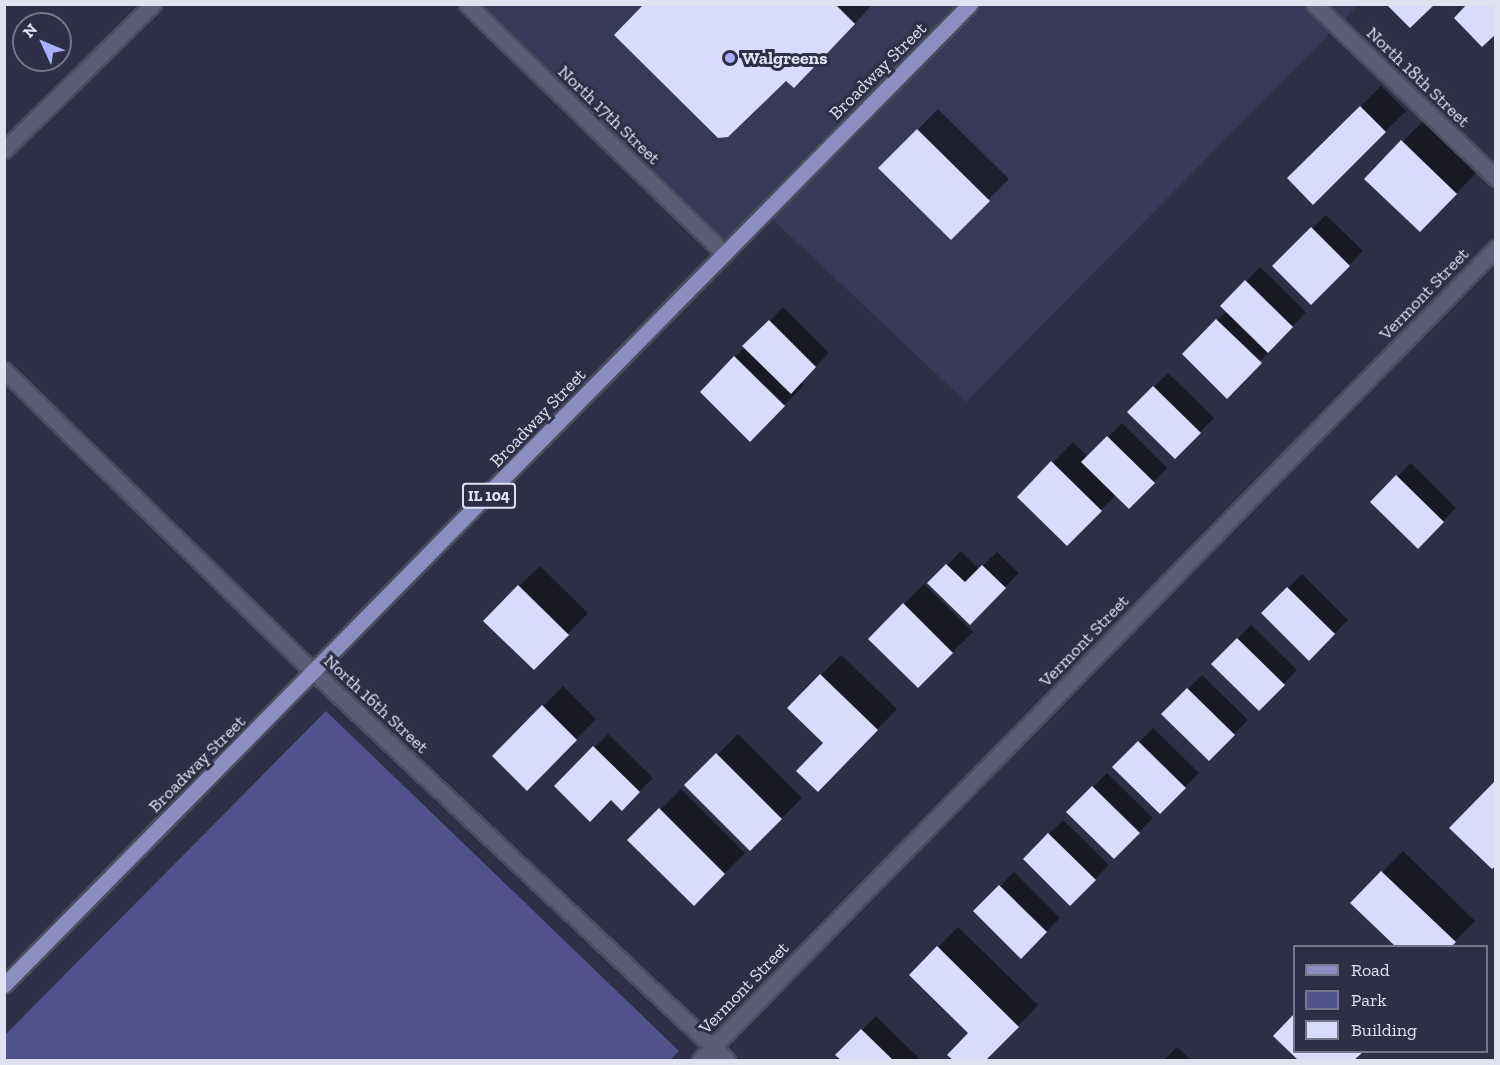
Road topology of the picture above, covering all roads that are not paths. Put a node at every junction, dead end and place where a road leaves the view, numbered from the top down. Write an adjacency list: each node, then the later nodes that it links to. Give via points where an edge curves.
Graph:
1 (153, 4): 5 (street)
2 (467, 4): 8 (street, North 17th Street)
3 (970, 4): 8 (main road, Broadway Street / IL 104)
4 (1314, 4): 6 (street, North 18th Street)
5 (4, 150)
6 (1496, 178)
7 (1496, 248): 12 (street, Vermont Street)
8 (725, 254): 10 (main road, Broadway Street / IL 104)
9 (4, 370): 10 (street, North 16th Street)
10 (315, 674): 11 (main road, Broadway Street / IL 104); 12 (street, North 16th Street)
11 (4, 984)
12 (713, 1047): 13 (street, Vermont Street); 14 (street, North 16th Street)
13 (700, 1060)
14 (727, 1060)

